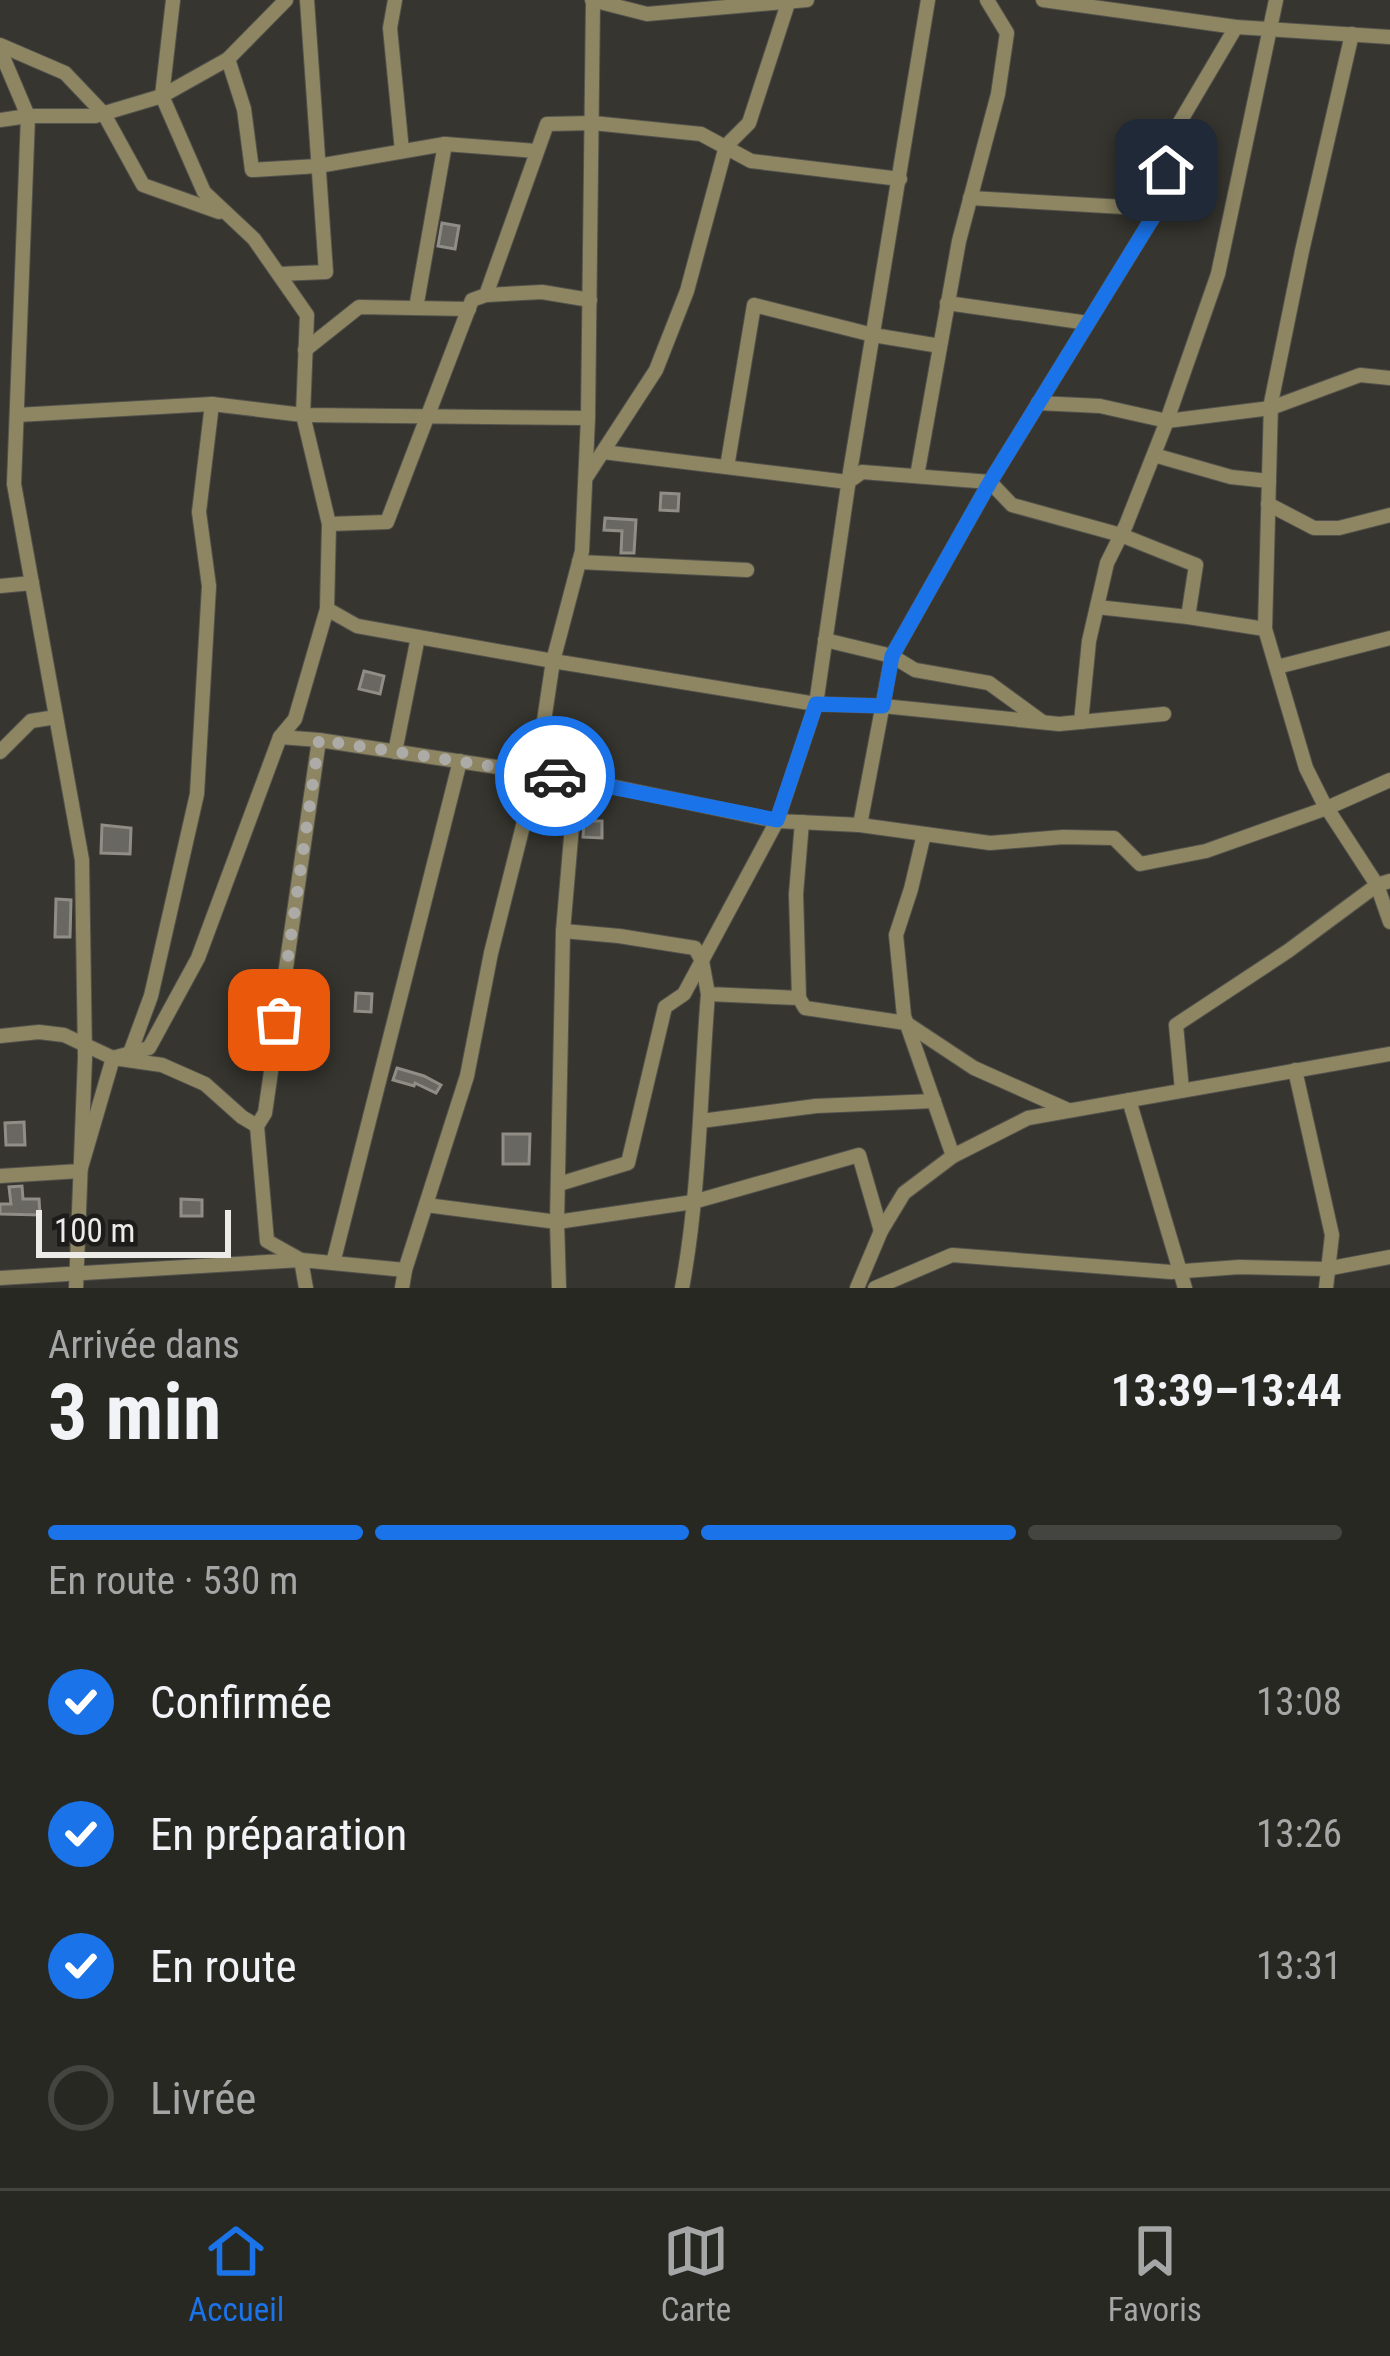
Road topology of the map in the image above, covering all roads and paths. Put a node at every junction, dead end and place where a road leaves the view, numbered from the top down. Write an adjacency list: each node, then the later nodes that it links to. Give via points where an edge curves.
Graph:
1 (173, 0): 18 (street)
2 (286, 0): 17 (street)
3 (307, 0): 27 (street)
4 (395, 0): 25 (street, via 390,28)
5 (593, 0): 11 (street, via 647,14); 22 (street)
6 (807, 0): 11 (street)
7 (928, 0): 28 (street)
8 (987, 0): 29 (street, via 1007,33)
9 (1043, 0): 12 (street)
10 (1276, 0): 13 (street)
11 (788, 1): 24 (street, via 749,123)
12 (1236, 27): 13 (street); 30 (street, via 1174,132)
13 (1270, 29): 14 (street); 50 (street, via 1218,274)
14 (1352, 34): 15 (street); 45 (street)
15 (1390, 37)
16 (0, 48): 19 (street, via 65,73); 20 (street)
17 (228, 59): 18 (street); 27 (street, via 252,170)
18 (162, 96): 19 (street); 31 (street, via 204,192)
19 (104, 114): 20 (street); 31 (street, via 143,185)
20 (28, 116): 21 (street); 46 (street)
21 (0, 120)
22 (593, 123): 24 (street, via 700,134); 26 (street, via 547,124); 34 (street)
23 (445, 144): 25 (street); 26 (street); 36 (street)
24 (726, 146): 28 (street, via 751,161); 51 (street, via 687,291 656,370)
25 (402, 151): 27 (street)
26 (536, 151): 33 (street)
27 (318, 166): 32 (street, via 326,272)
28 (900, 178): 39 (street)
29 (970, 198): 30 (street); 35 (street)
30 (1158, 209): 38 (street)
31 (229, 215): 32 (street)
32 (279, 274): 41 (street, via 307,315)
33 (486, 295): 34 (street); 37 (street)
34 (590, 300): 49 (street)
35 (947, 303): 38 (street); 40 (street)
36 (416, 308): 37 (street); 41 (street, via 358,307)
37 (469, 309): 48 (street)
38 (1088, 323): 43 (street)
39 (873, 335): 40 (street); 53 (street, via 754,305); 58 (street)
40 (940, 346): 54 (street)
41 (305, 350): 47 (street)
42 (1390, 377): 45 (street, via 1360,375)
43 (1038, 403): 50 (street); 59 (street)
44 (212, 404): 46 (street); 47 (street); 106 (street, via 200,512 209,586 197,794 151,996)
45 (1271, 408): 50 (street); 57 (street)
46 (17, 415): 55 (street)
47 (303, 415): 48 (street); 62 (street)
48 (429, 415): 49 (street); 62 (street, via 387,522)
49 (588, 418): 56 (street)
50 (1167, 421): 52 (street)
51 (603, 452): 53 (street); 56 (street)
52 (1154, 454): 57 (street); 63 (street)
53 (727, 467): 58 (street)
54 (917, 476): 58 (street, via 862,472); 59 (street)
55 (7, 479): 66 (street)
56 (585, 481): 64 (street)
57 (1269, 481): 60 (street)
58 (848, 482): 74 (street)
59 (990, 482): 63 (street, via 1012,505); 75 (street)
60 (1268, 504): 61 (street, via 1314,528); 71 (street)
61 (1390, 515)
62 (329, 524): 69 (street)
63 (1121, 535): 68 (street); 70 (street, via 1196,566)
64 (579, 562): 65 (street); 76 (street)
65 (747, 570)
66 (32, 583): 67 (street); 81 (street)
67 (0, 586)
68 (1096, 607): 70 (street); 83 (street)
69 (327, 609): 72 (street, via 357,626); 84 (street, via 295,719)
70 (1188, 616): 71 (street)
71 (1264, 629): 77 (street)
72 (418, 637): 76 (street); 87 (street)
73 (1390, 638): 77 (street)
74 (825, 640): 75 (street); 78 (street)
75 (892, 656): 79 (street); 82 (street, via 915,670 989,683)
76 (553, 661): 78 (street); 89 (street)
77 (1277, 667): 92 (street, via 1306,768)
78 (816, 704): 79 (street); 93 (street)
79 (883, 706): 82 (street); 95 (street)
80 (1164, 714): 83 (street)
81 (56, 717): 86 (street, via 31,722); 105 (street, via 82,860)
82 (1042, 722): 83 (street)
83 (1081, 722)
84 (280, 737): 85 (street); 106 (street, via 198,958 149,1048)
85 (319, 740): 87 (street); 115 (street, via 266,1113)
86 (0, 752)
87 (395, 752): 88 (street)
88 (460, 761): 89 (street); 126 (street)
89 (536, 774): 90 (street); 121 (street, via 467,1076)
90 (576, 779): 93 (street); 99 (street)
91 (1390, 780): 92 (street)
92 (1327, 808): 96 (street, via 1206,850 1140,863 1114,838 990,843); 97 (street)
93 (777, 820): 94 (street); 100 (street)
94 (802, 822): 95 (street); 102 (street)
95 (860, 825): 96 (street)
96 (924, 834): 103 (street, via 896,935)
97 (1383, 883): 98 (street); 110 (street, via 1176,1025)
98 (1390, 922)
99 (563, 931): 100 (street, via 695,948); 119 (street)
100 (702, 961): 101 (street); 119 (street, via 684,994 665,1006 628,1163)
101 (708, 994): 102 (street); 114 (street)
102 (799, 998): 103 (street, via 806,1008)
103 (906, 1022): 112 (street); 113 (street, via 974,1068)
104 (0, 1036): 105 (street, via 39,1032)
105 (85, 1045): 108 (street); 117 (street)
106 (130, 1053): 108 (street)
107 (1390, 1054): 109 (street)
108 (113, 1058): 115 (street, via 162,1065 205,1084); 117 (street)
109 (1295, 1070): 110 (street); 128 (street, via 1331,1235)
110 (1182, 1090): 111 (street)
111 (1129, 1100): 113 (street); 130 (street)
112 (934, 1101): 114 (street); 116 (street)
113 (1069, 1111): 116 (street, via 1028,1118)
114 (701, 1121): 120 (street)
115 (256, 1126): 125 (street, via 267,1241)
116 (953, 1156): 123 (street, via 904,1193)
117 (80, 1171): 118 (street); 132 (street)
118 (0, 1176)
119 (559, 1184): 122 (street)
120 (693, 1202): 122 (street); 123 (street, via 859,1155); 136 (street)
121 (425, 1205): 122 (street); 129 (street)
122 (557, 1222): 135 (street)
123 (881, 1231): 137 (street)
124 (1390, 1257): 128 (street)
125 (302, 1260): 126 (street); 132 (street); 133 (street)
126 (333, 1263): 129 (street)
127 (1239, 1268): 128 (street); 130 (street); 140 (street)
128 (1328, 1268): 141 (street)
129 (405, 1270): 134 (street)
130 (1181, 1271): 138 (street, via 952,1255); 139 (street)
131 (0, 1278): 132 (street)
132 (76, 1281)
133 (306, 1288)
134 (402, 1288)
135 (559, 1288)
136 (682, 1288)
137 (857, 1288)
138 (875, 1288)
139 (1185, 1288)
140 (1237, 1288)
141 (1326, 1288)

